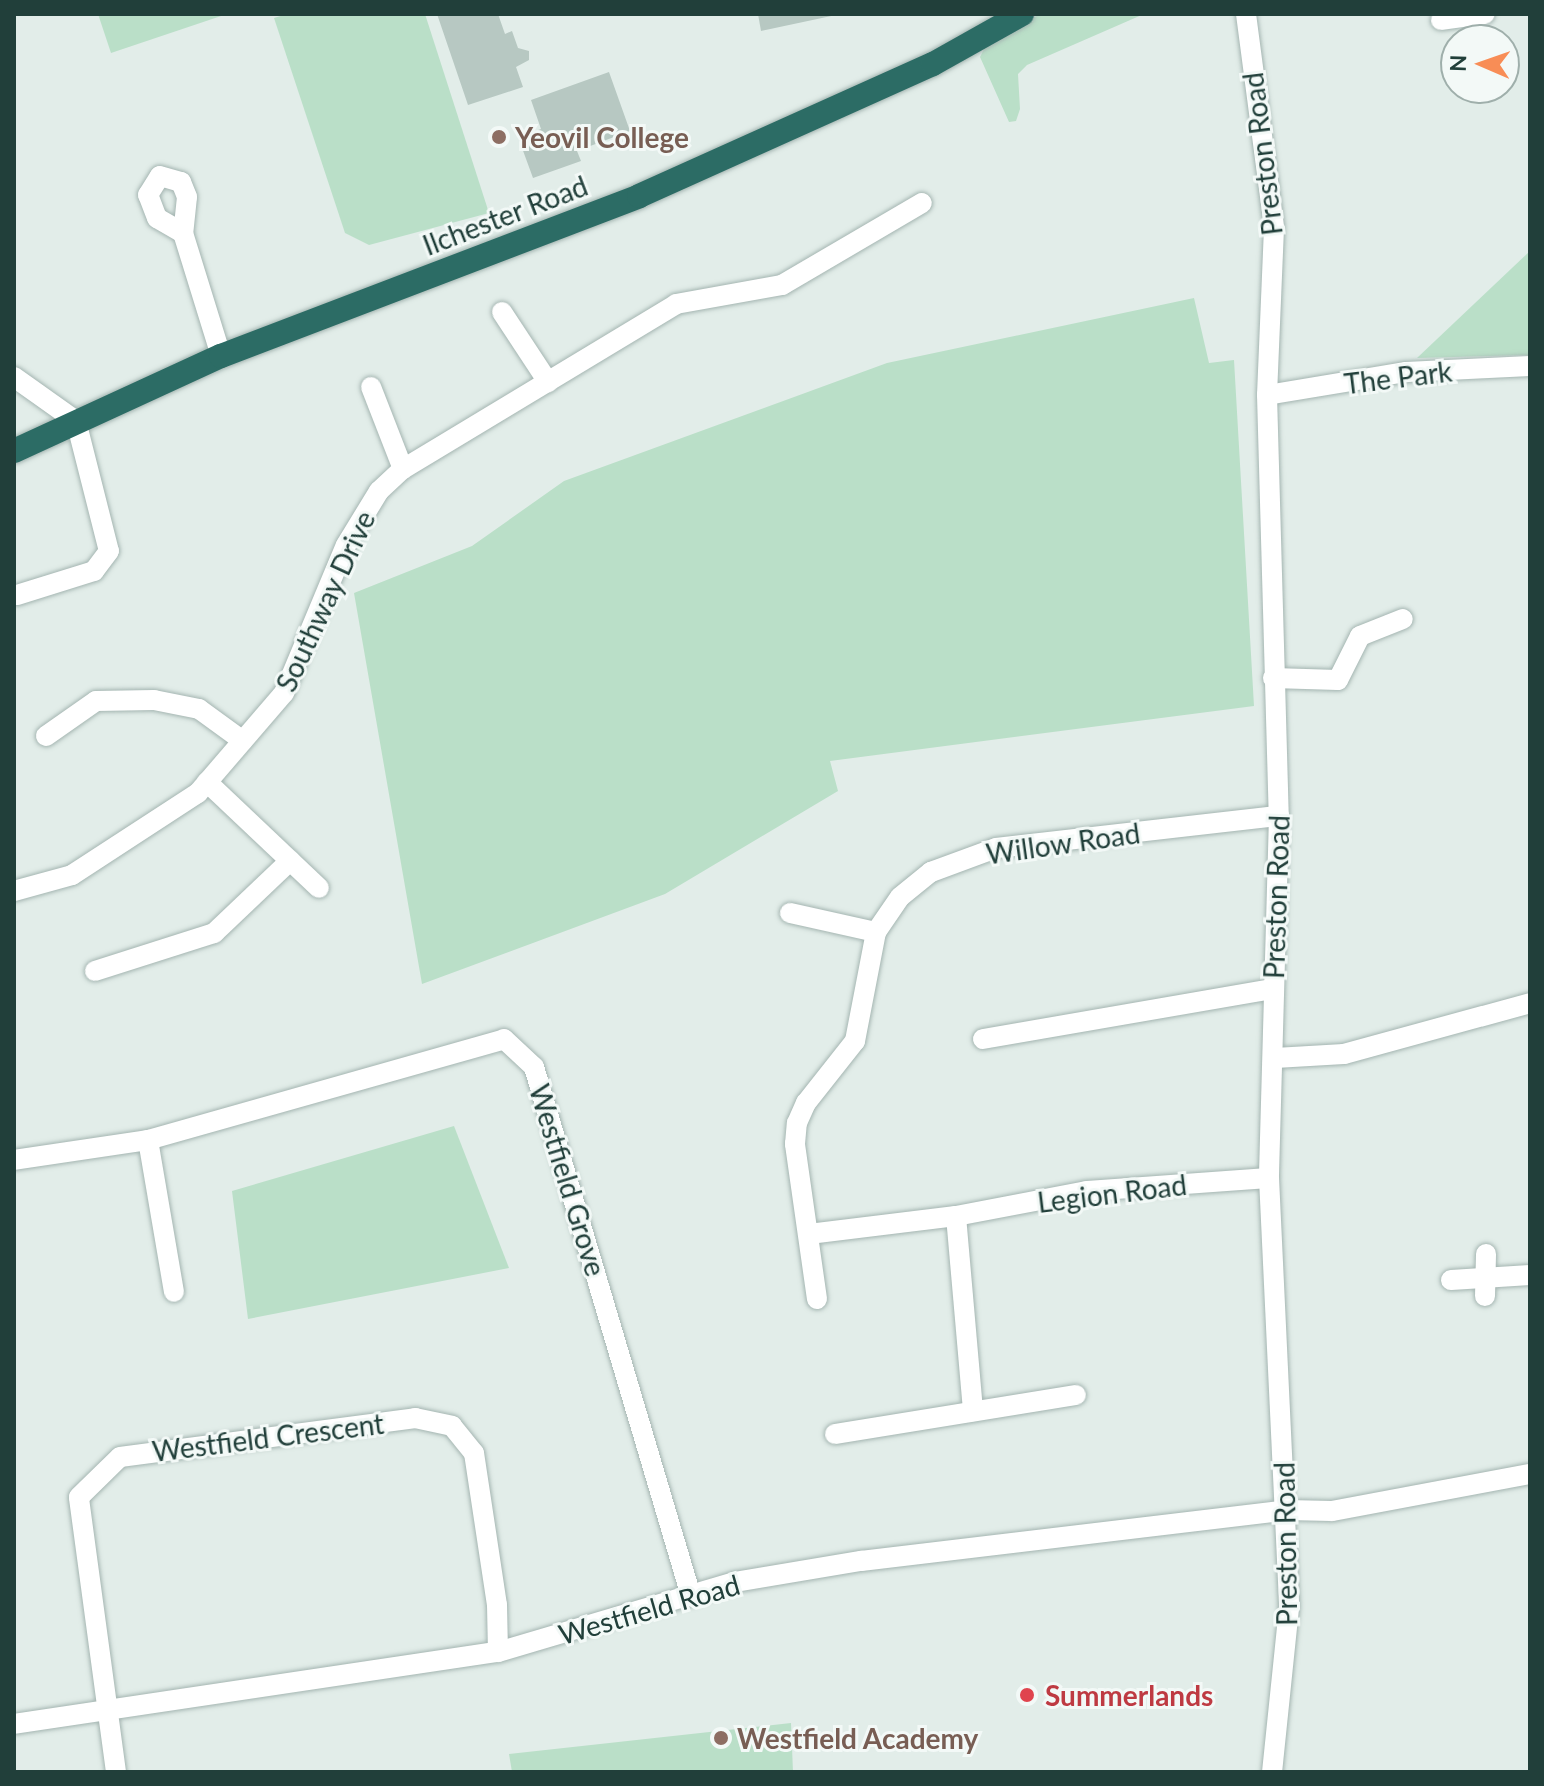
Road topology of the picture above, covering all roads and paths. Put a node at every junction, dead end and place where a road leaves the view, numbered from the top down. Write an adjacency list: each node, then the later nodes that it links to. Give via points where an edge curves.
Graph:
1 (1022, 14): 8 (highway, Ilchester Road, via 933,64 639,196)
2 (1485, 14): 4 (street)
3 (1248, 17): 13 (street, Preston Road, via 1274,228)
4 (1441, 20)
5 (922, 203): 11 (street, Southway Drive, via 782,285 676,304)
6 (183, 233): 8 (street)
7 (502, 312): 11 (street)
8 (221, 356): 14 (highway, Ilchester Road)
9 (1530, 366): 13 (street, The Park, via 1406,372)
10 (14, 377): 14 (street)
11 (548, 382): 16 (street, Southway Drive)
12 (371, 387): 16 (street)
13 (1267, 395): 19 (street, Preston Road)
14 (76, 421): 15 (highway, Ilchester Road); 17 (street, via 109,551 106,561 94,571)
15 (14, 451)
16 (403, 469): 21 (street, Southway Drive, via 363,513 284,693)
17 (17, 595)
18 (1403, 619): 19 (street, via 1360,636 1338,680)
19 (1273, 678): 23 (street, Preston Road)
20 (46, 736): 21 (street, via 96,701 154,700 199,709)
21 (243, 741): 22 (street, Southway Drive)
22 (207, 782): 24 (street); 26 (street, Southway Drive, via 72,875)
23 (1279, 816): 28 (street, Willow Road, via 996,848 961,858 931,872 900,897); 30 (street, Preston Road)
24 (290, 861): 25 (street); 29 (street, via 214,933)
25 (319, 888)
26 (14, 891)
27 (790, 913): 28 (street)
28 (876, 932): 38 (street, Willow Road, via 855,1041 806,1103 797,1123 795,1144)
29 (95, 971)
30 (1273, 989): 32 (street); 33 (street, Preston Road)
31 (1530, 1003): 33 (street, via 1344,1054)
32 (983, 1039)
33 (1275, 1058): 36 (street, Preston Road)
34 (148, 1140): 35 (street, Westfield Grove); 43 (street); 50 (street, Westfield Grove, via 504,1039 534,1067)
35 (14, 1160)
36 (1269, 1178): 37 (street, Legion Road, via 1087,1191); 49 (street, Preston Road)
37 (956, 1216): 38 (street, Legion Road); 46 (street)
38 (809, 1234): 44 (street, Willow Road)
39 (1486, 1254): 42 (street)
40 (1530, 1275): 42 (street)
41 (1451, 1280): 42 (street)
42 (1485, 1286)
43 (174, 1292)
44 (817, 1299)
45 (1076, 1395): 46 (street)
46 (973, 1411): 47 (street)
47 (835, 1434)
48 (1530, 1474): 49 (street, Westfield Road, via 1332,1511)
49 (1287, 1510): 50 (street, Westfield Road, via 861,1561 735,1582); 55 (street, Preston Road, via 1289,1608)
50 (691, 1596): 51 (street, Westfield Road)
51 (498, 1652): 52 (street, Westfield Road); 52 (street, Westfield Crescent, via 497,1605 474,1453 452,1426 415,1418 120,1457 79,1497)
52 (109, 1711): 53 (street, Westfield Road); 54 (street)
53 (14, 1724)
54 (116, 1772)
55 (1272, 1772)

